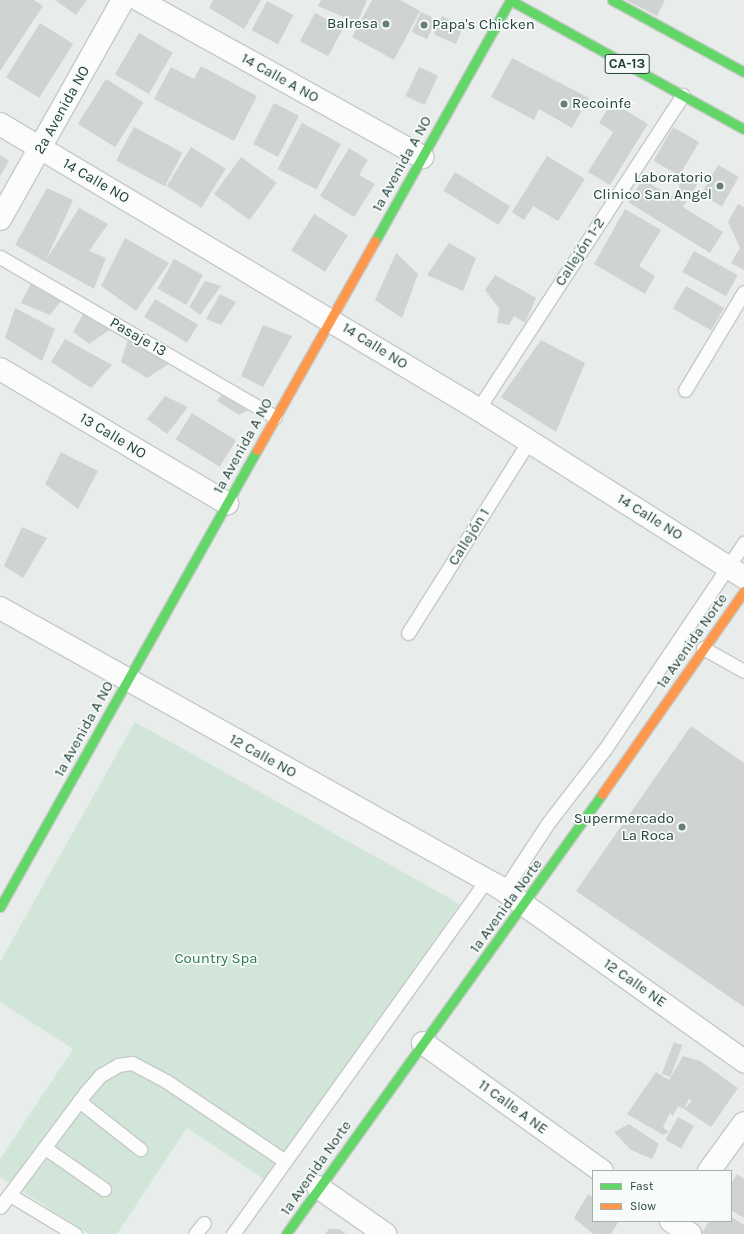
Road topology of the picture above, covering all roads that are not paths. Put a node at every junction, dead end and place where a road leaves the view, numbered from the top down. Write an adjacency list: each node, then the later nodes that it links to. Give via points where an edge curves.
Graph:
1 (123, 0): 9 (street, 2a Avenida NO)
2 (138, 0): 10 (street, 14 Calle A NO)
3 (510, 0): 6 (main road, CA-13); 10 (main road, 1a Avenida A NO)
4 (612, 0): 5 (main road)
5 (744, 72)
6 (682, 95): 8 (main road, CA-13); 17 (lane, Callejón 1-2)
7 (0, 124): 9 (street, 14 Calle NO)
8 (744, 129)
9 (40, 149): 11 (street, 2a Avenida NO); 14 (street, 14 Calle NO)
10 (422, 157): 14 (main road, 1a Avenida A NO)
11 (0, 219)
12 (0, 257): 18 (lane, Pasaje 13)
13 (744, 292): 16 (lane)
14 (330, 319): 17 (street, 14 Calle NO); 18 (main road, 1a Avenida A NO)
15 (0, 369): 20 (street, 13 Calle NO)
16 (685, 390)
17 (478, 409): 19 (street, 14 Calle NO)
18 (275, 417): 20 (main road, 1a Avenida A NO)
19 (529, 441): 22 (street, 14 Calle NO); 25 (lane, Callejón 1)
20 (227, 503): 28 (main road, 1a Avenida A NO)
21 (744, 543): 22 (lane)
22 (736, 572): 29 (lane, via 548,823)
23 (744, 591): 26 (main road, 1a Avenida Norte)
24 (0, 608): 28 (street, 12 Calle NO)
25 (408, 634)
26 (703, 648): 27 (lane); 30 (main road, 1a Avenida Norte)
27 (744, 671)
28 (127, 681): 29 (street, 12 Calle NO); 31 (main road, 1a Avenida A NO)
29 (495, 884): 30 (street, 12 Calle NO); 38 (lane)
30 (525, 905): 32 (main road, 1a Avenida Norte); 33 (street, 12 Calle NE)
31 (0, 907)
32 (423, 1043): 39 (street, 11 Calle A NE); 41 (main road, 1a Avenida Norte)
33 (744, 1061)
34 (79, 1101): 36 (lane); 37 (lane); 38 (lane, via 100,1075 118,1065 132,1063 197,1101)
35 (744, 1123): 40 (street)
36 (45, 1148): 42 (lane); 43 (lane)
37 (140, 1150)
38 (285, 1161): 48 (lane)
39 (601, 1170)
40 (710, 1170)
41 (318, 1187): 49 (main road, 1a Avenida Norte); 50 (street)
42 (104, 1189)
43 (10, 1195): 44 (lane); 46 (lane)
44 (0, 1207)
45 (204, 1223): 47 (lane)
46 (75, 1234)
47 (195, 1234)
48 (233, 1234)
49 (286, 1234)
50 (385, 1234)

